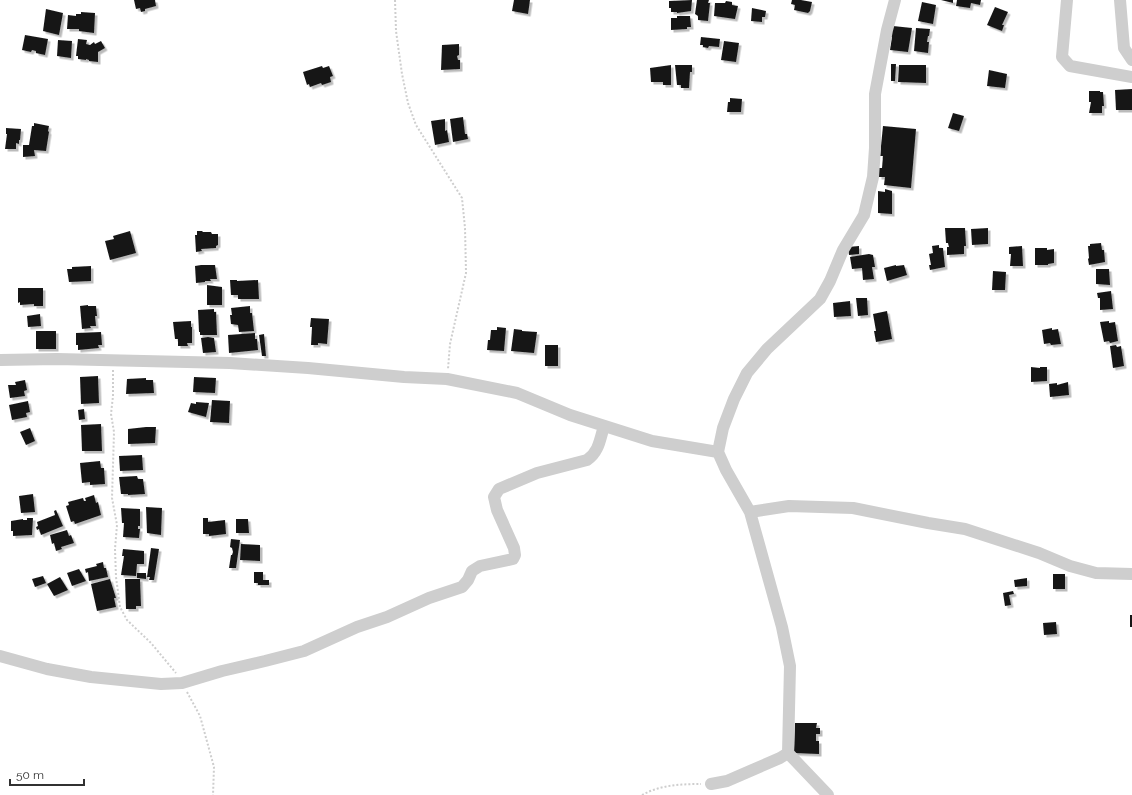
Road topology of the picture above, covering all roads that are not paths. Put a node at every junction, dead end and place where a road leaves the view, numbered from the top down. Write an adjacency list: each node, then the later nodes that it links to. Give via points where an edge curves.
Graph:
1 (896, 0): 8 (street, via 887,30 875,94 873,177 864,215 843,250 820,299 767,349 747,373 723,428)
2 (1066, 0): 5 (street, via 1062,57 1070,66)
3 (1120, 0): 4 (street, via 1124,48)
4 (1132, 60)
5 (1132, 77)
6 (0, 360): 7 (street, via 230,363 447,379 517,393)
7 (604, 426): 8 (street, via 652,440); 11 (street, via 594,455 587,460 499,488 494,497 514,548 513,560 480,566 472,571 462,587 429,598 387,617 357,626 304,651 182,683 161,684 91,678)
8 (718, 452): 9 (street)
9 (750, 512): 10 (street, via 789,506 853,508 965,529 1096,573); 12 (street, via 782,627 790,666)
10 (1132, 574)
11 (0, 656)
12 (788, 753): 13 (street, via 727,781); 14 (street)
13 (710, 784)
14 (828, 795)

